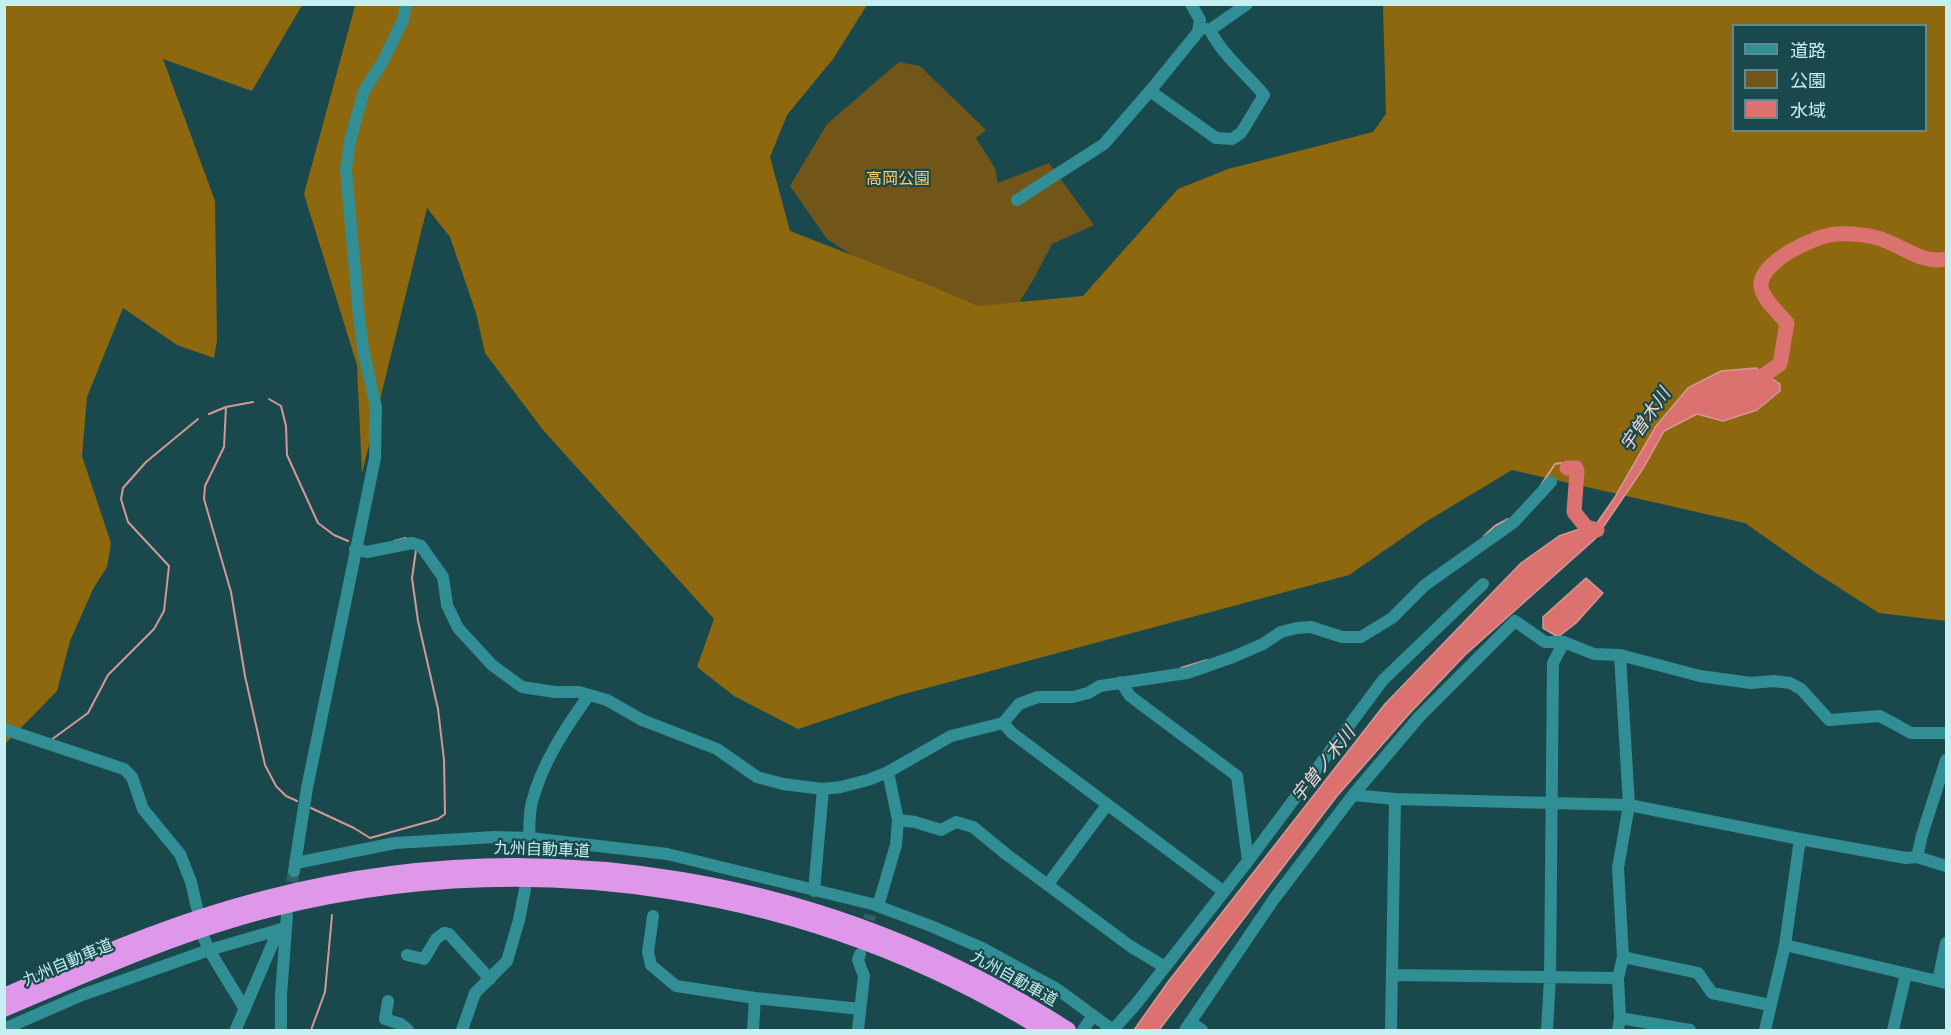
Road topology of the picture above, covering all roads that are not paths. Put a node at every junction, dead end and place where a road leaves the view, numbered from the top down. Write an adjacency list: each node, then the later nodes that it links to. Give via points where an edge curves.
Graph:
1 (405, 4): 8 (street, via 403,20 364,91 346,169 363,349 376,407 375,458)
2 (1191, 4): 4 (street)
3 (1247, 4): 4 (street)
4 (1205, 28): 5 (street); 5 (street, via 1264,95 1241,133 1232,139 1216,138)
5 (1150, 91): 6 (street, via 1104,144)
6 (1017, 200)
7 (1551, 482): 12 (street, via 1514,522 1425,585 1404,608 1370,633 1342,637 1311,627 1297,628 1187,673)
8 (355, 549): 13 (street, via 367,552 416,545 443,577 447,605 458,628 492,664 522,687); 27 (street, via 295,867 395,843 495,837)
9 (1483, 584): 29 (street, via 1383,680)
10 (1564, 642): 11 (street, via 1594,654); 20 (street, via 1545,642 1515,621 1419,717); 22 (street, via 1553,663)
11 (1620, 655): 16 (street, via 1700,676 1751,683 1790,683 1801,689 1829,720 1880,716 1911,733); 24 (street)
12 (1120, 682): 14 (street, via 1073,697 1038,697 1019,704); 29 (street, via 1130,696 1237,776)
13 (589, 696): 19 (street, via 607,700 642,720 717,749 757,777); 27 (street, via 541,774 531,804)
14 (1003, 723): 18 (street, via 951,736); 23 (street)
15 (4, 729): 35 (street, via 124,769 132,777 143,809 180,854)
16 (1947, 733)
17 (1947, 760): 28 (street)
18 (888, 772): 19 (street); 25 (street)
19 (824, 789): 33 (street)
20 (1353, 795): 21 (street); 62 (street, via 1274,899)
21 (1395, 800): 22 (street); 48 (street)
22 (1551, 803): 24 (street); 49 (street)
23 (1107, 805): 31 (street); 34 (street)
24 (1629, 805): 26 (street); 45 (street, via 1618,868)
25 (898, 820): 31 (street, via 941,830 956,822 973,827); 36 (street, via 896,845)
26 (1800, 839): 28 (street); 41 (street)
27 (529, 843): 33 (street, via 668,854)
28 (1917, 857): 30 (street)
29 (1248, 861): 34 (street)
30 (1947, 866)
31 (1048, 884): 46 (street, via 1130,946)
32 (525, 889): 51 (street, via 507,961)
33 (814, 891): 36 (street)
34 (1223, 891): 46 (street)
35 (196, 908)
36 (873, 908): 60 (street, via 982,948 1057,989)
37 (653, 916): 54 (street, via 648,952 651,965 676,986)
38 (283, 924): 42 (street); 58 (street); 65 (street)
39 (203, 936): 42 (street)
40 (1947, 943): 52 (street)
41 (1785, 945): 47 (street); 56 (street)
42 (209, 950): 58 (street); 63 (street, via 82,995)
43 (860, 954): 59 (street, via 858,960 864,976)
44 (407, 955): 51 (street, via 424,959 436,939 449,934)
45 (1623, 957): 50 (street); 56 (street, via 1698,973 1712,993)
46 (1165, 967): 73 (street)
47 (1906, 974): 52 (street); 79 (street)
48 (1392, 975): 49 (street); 75 (street)
49 (1550, 978): 50 (street); 76 (street)
50 (1618, 978): 61 (street)
51 (490, 979): 67 (street, via 475,993)
52 (1942, 982)
53 (4, 996): 71 (highway, 九州自動車道, via 209,914 320,885 459,867 538,866 673,878 799,906 917,948)
54 (755, 998): 59 (street); 68 (street)
55 (388, 1001): 66 (street, via 385,1019)
56 (1770, 1005): 78 (street)
57 (4, 1009): 70 (highway, 九州自動車道, via 151,948 268,909 393,885 537,879 671,891 795,918 912,960)
58 (246, 1009): 64 (street)
59 (860, 1009): 69 (street)
60 (1093, 1015): 72 (street); 73 (street)
61 (1619, 1024): 77 (street)
62 (1188, 1026): 74 (street)
63 (4, 1029)
64 (236, 1030)
65 (281, 1030)
66 (408, 1030)
67 (462, 1030)
68 (753, 1030)
69 (858, 1030)
70 (1044, 1030)
71 (1068, 1030)
72 (1083, 1030)
73 (1113, 1030)
74 (1202, 1030)
75 (1391, 1030)
76 (1547, 1030)
77 (1690, 1030)
78 (1765, 1030)
79 (1893, 1030)

